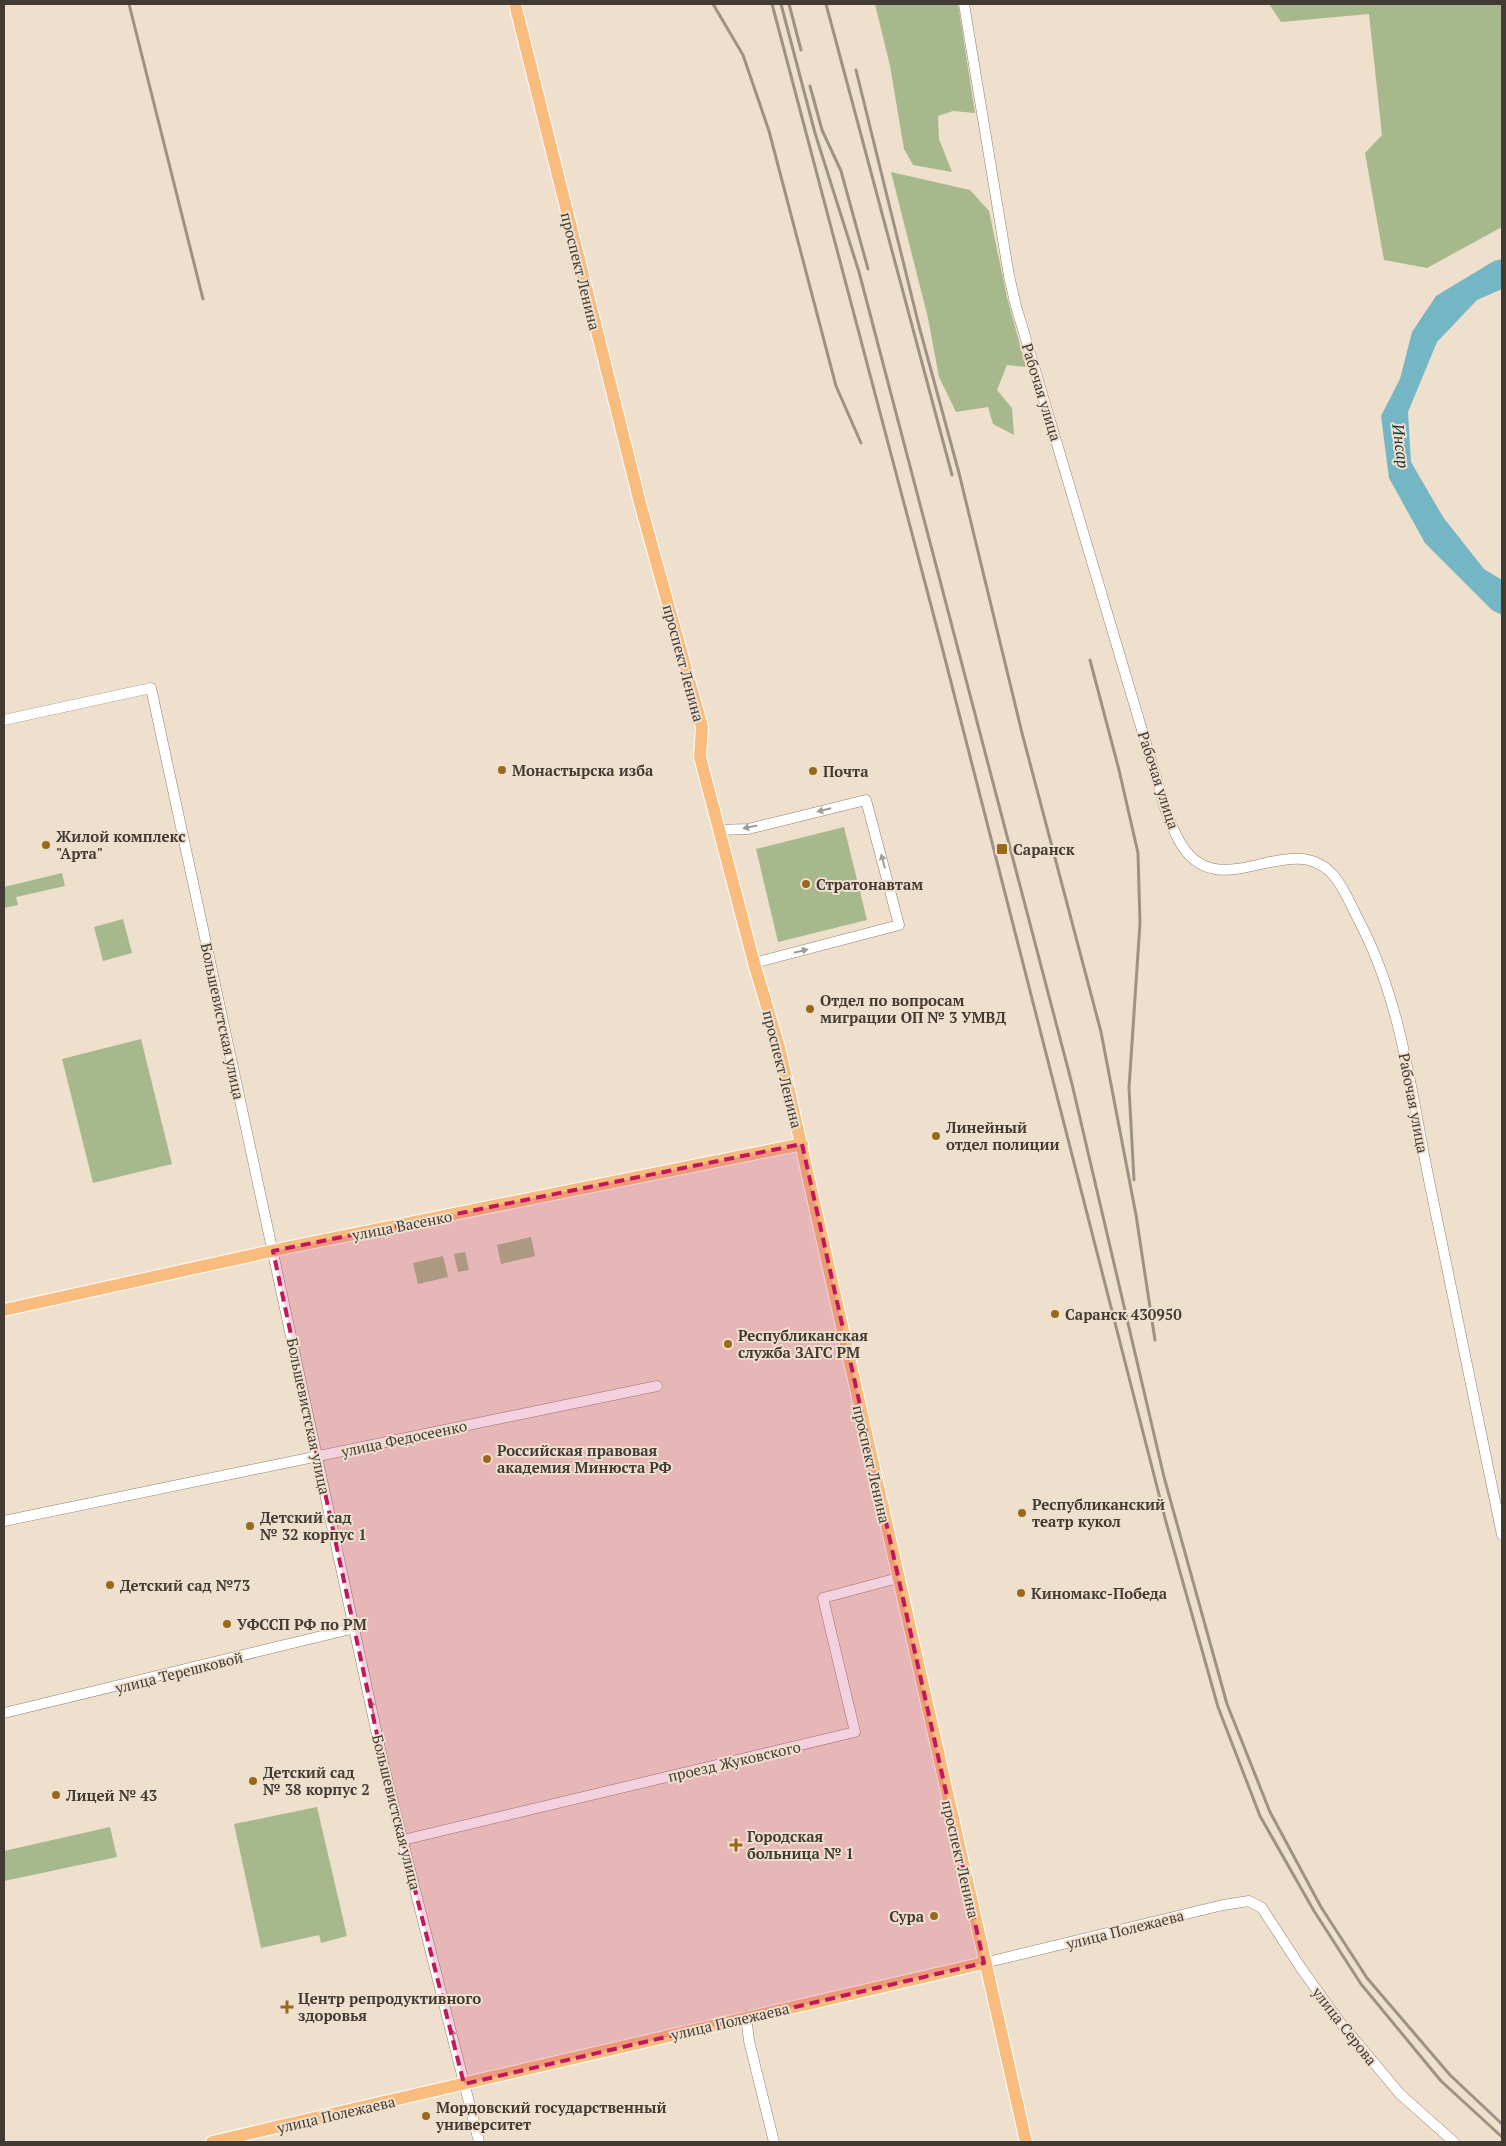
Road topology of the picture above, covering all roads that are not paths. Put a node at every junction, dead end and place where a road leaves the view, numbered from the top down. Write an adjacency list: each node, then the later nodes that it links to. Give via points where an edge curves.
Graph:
1 (515, 4): 4 (main road, проспект Ленина, via 640,503 702,728 700,757)
2 (964, 4): 12 (street, Рабочая улица, via 1016,306 1166,811 1183,848 1192,858 1213,869 1237,870 1302,858 1322,866 1333,875 1344,892 1376,953 1400,1028)
3 (4, 720): 7 (street, Большевистская улица, via 151,688)
4 (719, 830): 5 (main road, проспект Ленина); 5 (street, one-way to 4, via 899,925 866,800 748,829)
5 (754, 964): 6 (main road, проспект Ленина, via 779,1047)
6 (802, 1144): 7 (main road, улица Васенко); 13 (main road, проспект Ленина)
7 (273, 1251): 8 (main road, улица Васенко); 10 (street, Большевистская улица)
8 (4, 1310)
9 (657, 1386): 10 (street, улица Федосеенко)
10 (318, 1456): 11 (street, улица Федосеенко); 14 (street, Большевистская улица)
11 (4, 1521)
12 (1502, 1535)
13 (898, 1578): 16 (street, проезд Жуковского, via 823,1598 855,1732); 18 (main road, проспект Ленина)
14 (354, 1628): 15 (street, улица Терешковой); 16 (street, Большевистская улица, one-way to 14)
15 (4, 1714)
16 (403, 1840): 20 (street, Большевистская улица, one-way to 16)
17 (1249, 1901): 18 (street, улица Полежаева); 25 (street, улица Серова, via 1262,1908 1339,2021 1400,2094)
18 (984, 1963): 19 (main road, улица Полежаева); 24 (main road, проспект Ленина)
19 (746, 2016): 20 (main road, улица Полежаева); 23 (street)
20 (464, 2084): 21 (main road, улица Полежаева); 22 (street, Большевистская улица)
21 (212, 2142)
22 (479, 2142)
23 (774, 2142)
24 (1026, 2142)
25 (1454, 2142)

